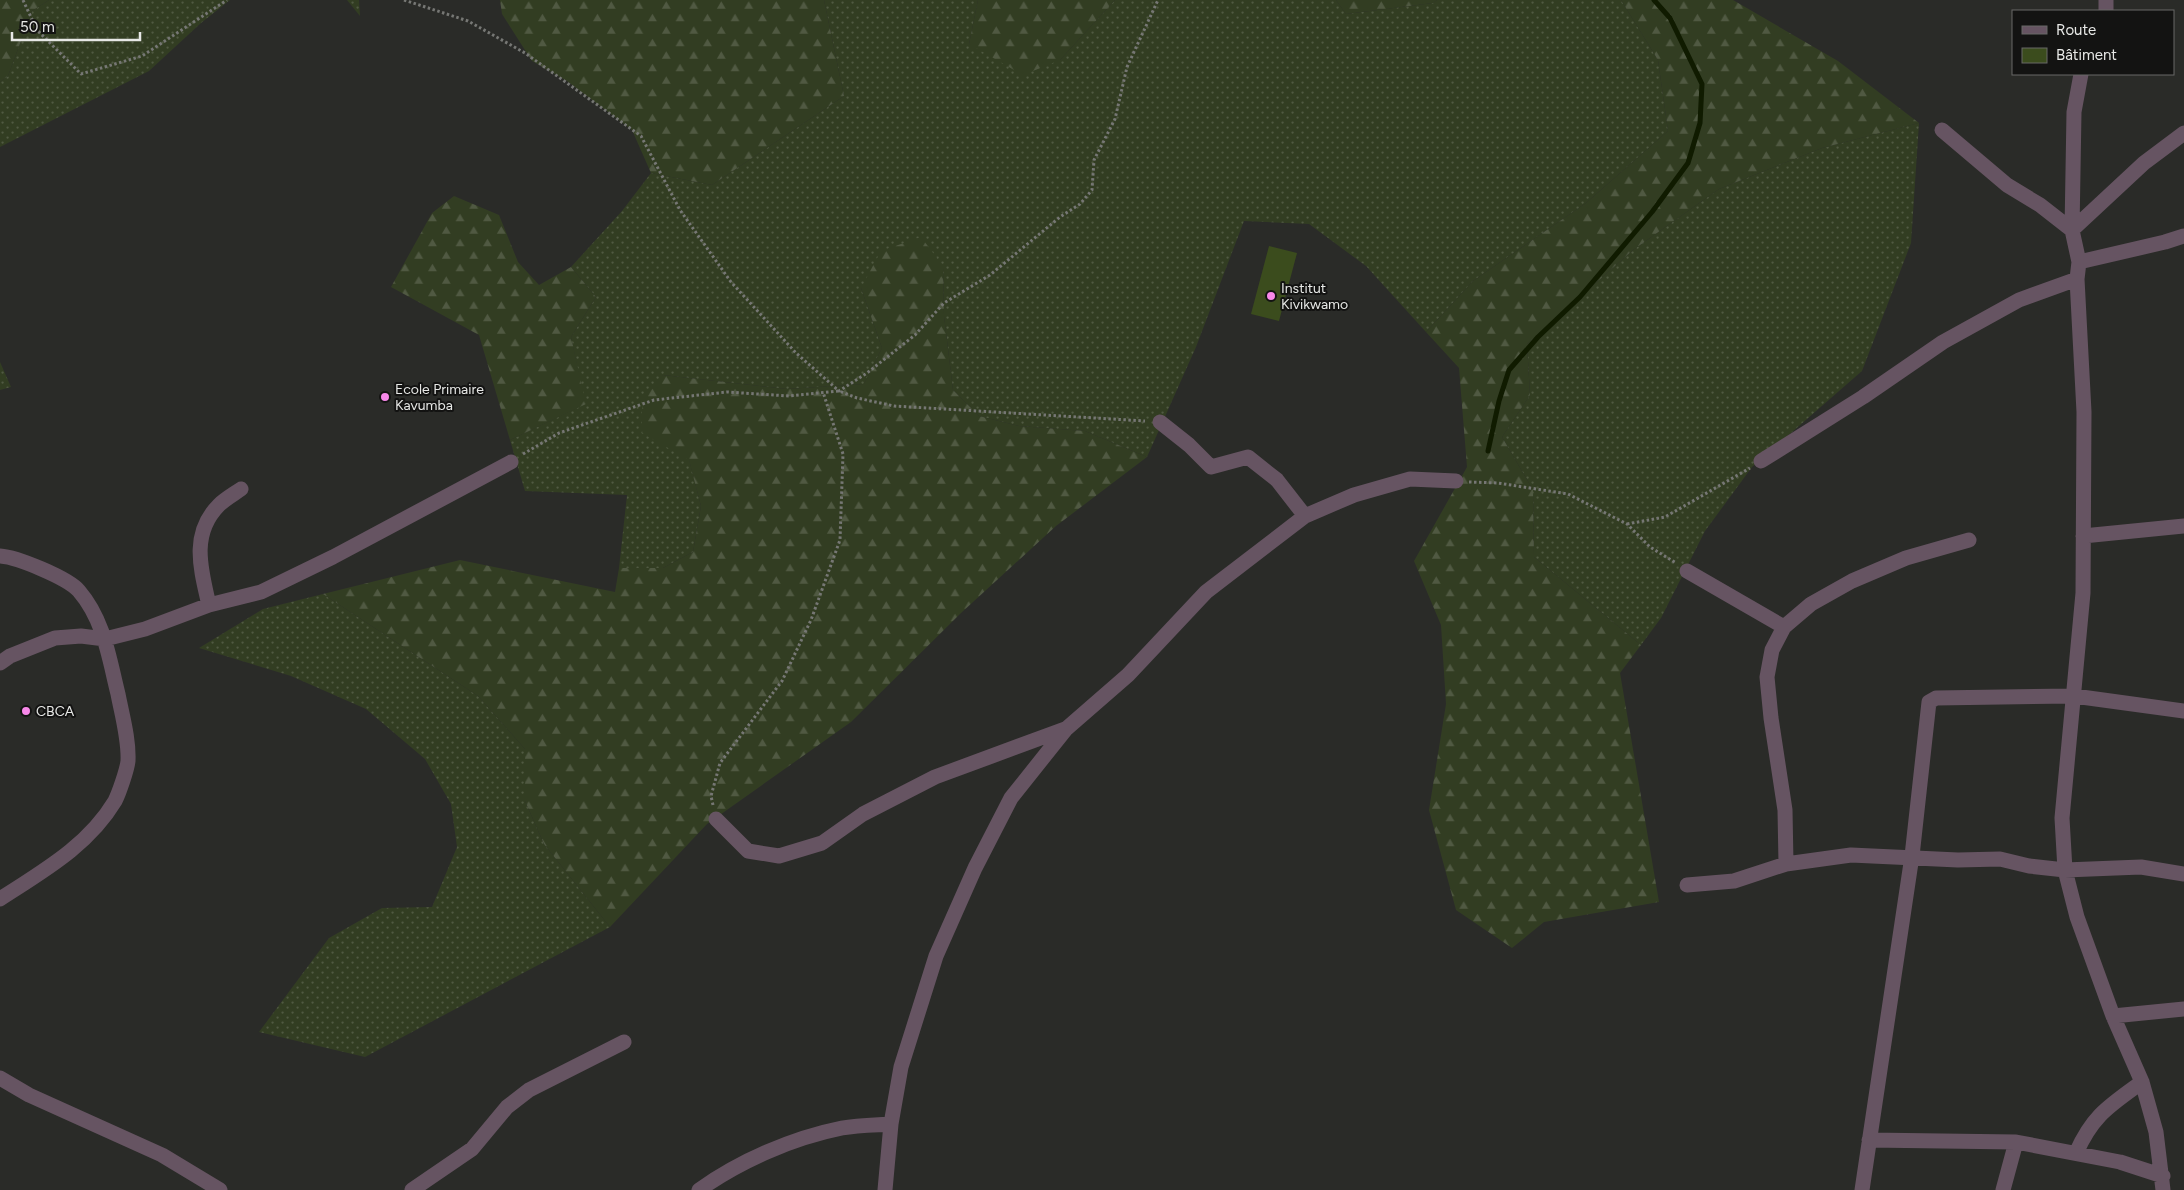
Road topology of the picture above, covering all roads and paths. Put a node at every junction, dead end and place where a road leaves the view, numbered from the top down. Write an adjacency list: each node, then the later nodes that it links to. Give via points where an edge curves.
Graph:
1 (23, 0): 2 (path, via 37,30 81,74 142,56)
2 (227, 0)
3 (404, 0): 12 (path, via 468,21 526,53 641,136 680,210 731,282 796,353)
4 (1158, 0): 12 (path, via 1127,67 1115,119 1094,160 1092,190 1080,204 990,275 944,304 915,335)
5 (2081, 75): 8 (street, via 2074,112)
6 (1942, 130): 8 (street, via 2007,185)
7 (2184, 133): 8 (street, via 2144,163)
8 (2072, 230): 10 (street)
9 (2184, 236): 10 (street)
10 (2079, 262): 11 (street)
11 (2077, 278): 16 (street, via 2019,300 1943,342); 22 (street, via 2084,412)
12 (839, 391): 13 (path); 14 (path, via 894,406)
13 (823, 392): 15 (path, via 789,396 727,392 654,400 559,434); 33 (path, via 843,454 840,540 811,620 782,681 720,763 711,796)
14 (1160, 422): 19 (street, via 1211,467 1248,457 1277,480)
15 (511, 462): 26 (street, via 261,592)
16 (1761, 462): 20 (path, via 1665,518)
17 (1456, 482): 19 (street, via 1410,480 1354,495); 20 (path, via 1498,483 1568,494)
18 (241, 489): 26 (street, via 219,506 208,520 200,539 199,562)
19 (1304, 516): 32 (street, via 1206,592 1128,675)
20 (1627, 524): 25 (path, via 1650,547)
21 (2184, 526): 22 (street)
22 (2084, 536): 30 (street, via 2083,593)
23 (1969, 540): 27 (street, via 1906,558 1852,581 1811,604)
24 (0, 556): 28 (street, via 52,573 78,590)
25 (1688, 570): 27 (street)
26 (209, 605): 28 (street, via 145,629)
27 (1784, 627): 35 (street, via 1772,650 1767,677 1770,718 1785,810)
28 (105, 639): 29 (street, via 55,638); 39 (street, via 124,724 128,762 116,800 93,831 78,844)
29 (0, 662)
30 (2074, 696): 31 (street); 34 (street, via 1936,698 1929,702); 36 (street, via 2062,818)
31 (2184, 711)
32 (1066, 729): 33 (street, via 935,777 863,814 822,843 779,856 748,851); 45 (street, via 1011,798 975,868 936,956 901,1067)
33 (716, 819)
34 (1912, 856): 35 (street, via 1851,855); 36 (street, via 1958,860 2000,858 2029,866); 46 (street)
35 (1786, 864): 38 (street, via 1734,881)
36 (2065, 870): 37 (street, via 2141,867); 41 (street, via 2077,917)
37 (2184, 874)
38 (1687, 885)
39 (0, 899)
40 (2184, 1009): 41 (street)
41 (2113, 1016): 44 (street)
42 (624, 1042): 51 (street, via 529,1090 507,1108 472,1149)
43 (0, 1078): 50 (street, via 29,1095 162,1155)
44 (2142, 1082): 48 (street, via 2102,1111); 49 (street, via 2156,1132)
45 (892, 1124): 52 (street, via 843,1128 796,1140 749,1161); 53 (street)
46 (1869, 1140): 47 (street); 54 (street)
47 (2016, 1142): 48 (street); 55 (street)
48 (2076, 1153): 49 (street, via 2120,1162)
49 (2163, 1183)
50 (220, 1190)
51 (412, 1190)
52 (698, 1190)
53 (885, 1190)
54 (1862, 1190)
55 (2003, 1190)

